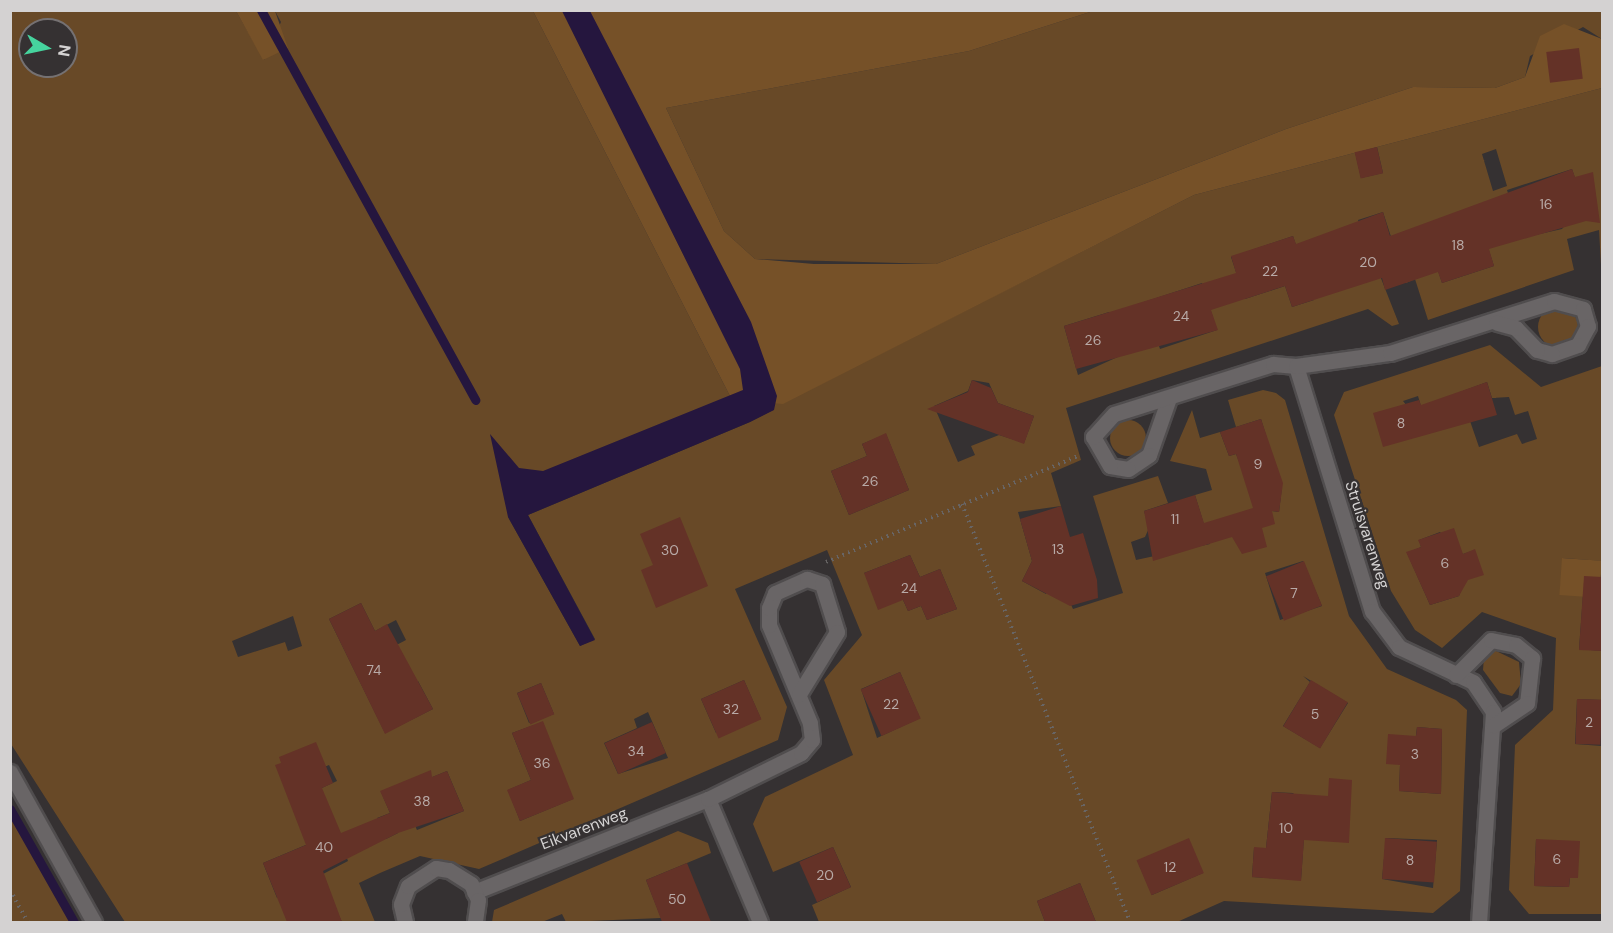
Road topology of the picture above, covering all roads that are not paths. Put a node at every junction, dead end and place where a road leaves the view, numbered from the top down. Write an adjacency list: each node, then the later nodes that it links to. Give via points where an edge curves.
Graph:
1 (1497, 323): 1 (street, via 1563,301 1583,309 1588,333 1578,345 1544,353 1516,328); 2 (street, via 1390,353)
2 (1296, 366): 3 (street, via 1273,364); 4 (street, Struisvarenweg, via 1372,610 1400,647)
3 (1169, 398): 3 (street, via 1106,419 1093,437 1110,466 1137,465 1149,455)
4 (1456, 675): 6 (street, Struisvarenweg, via 1481,688); 6 (street, via 1491,640 1516,645 1532,658 1527,702)
5 (799, 694): 5 (street, Eikvarenweg, via 837,632 822,584 807,579 775,593 769,608 769,625); 8 (street, Eikvarenweg, via 812,740 801,753)
6 (1494, 725): 14 (street, Struisvarenweg)
7 (10, 772): 10 (street)
8 (708, 799): 9 (street, Eikvarenweg); 13 (street)
9 (474, 892): 11 (street, via 449,870 423,872 408,886 401,904); 12 (street)
10 (94, 922)
11 (405, 922)
12 (475, 922)
13 (760, 922)
14 (1479, 922)

